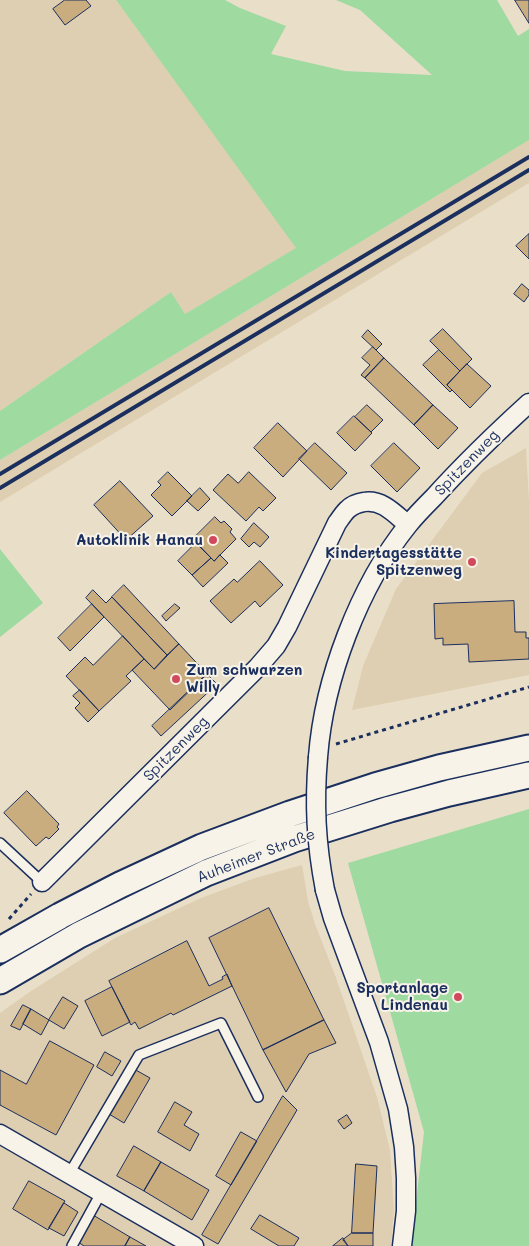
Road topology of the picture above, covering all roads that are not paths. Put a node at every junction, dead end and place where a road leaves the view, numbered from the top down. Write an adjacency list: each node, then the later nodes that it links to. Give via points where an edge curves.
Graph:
1 (529, 403): 2 (street, Spitzenweg, via 459,469)
2 (408, 525): 6 (street, Spitzenweg, via 380,503 356,503 347,510 337,523 288,627 258,668); 15 (street, Spitzenweg, bridge, via 375,575 346,637 325,706 316,778 316,829 325,890 380,1042 398,1110 406,1178)
3 (529, 748): 7 (main road, Auheimer Straße, via 375,786 202,847 120,885)
4 (529, 775): 8 (main road, Auheimer Straße, via 390,809 294,839 206,873 80,935)
5 (0, 842): 6 (lane)
6 (42, 882)
7 (0, 950)
8 (0, 981)
9 (258, 1097): 11 (lane, via 221,1023 139,1055)
10 (0, 1134): 11 (street)
11 (69, 1174): 12 (street)
12 (101, 1193): 13 (street); 14 (lane)
13 (190, 1245)
14 (72, 1246)
15 (402, 1246)

